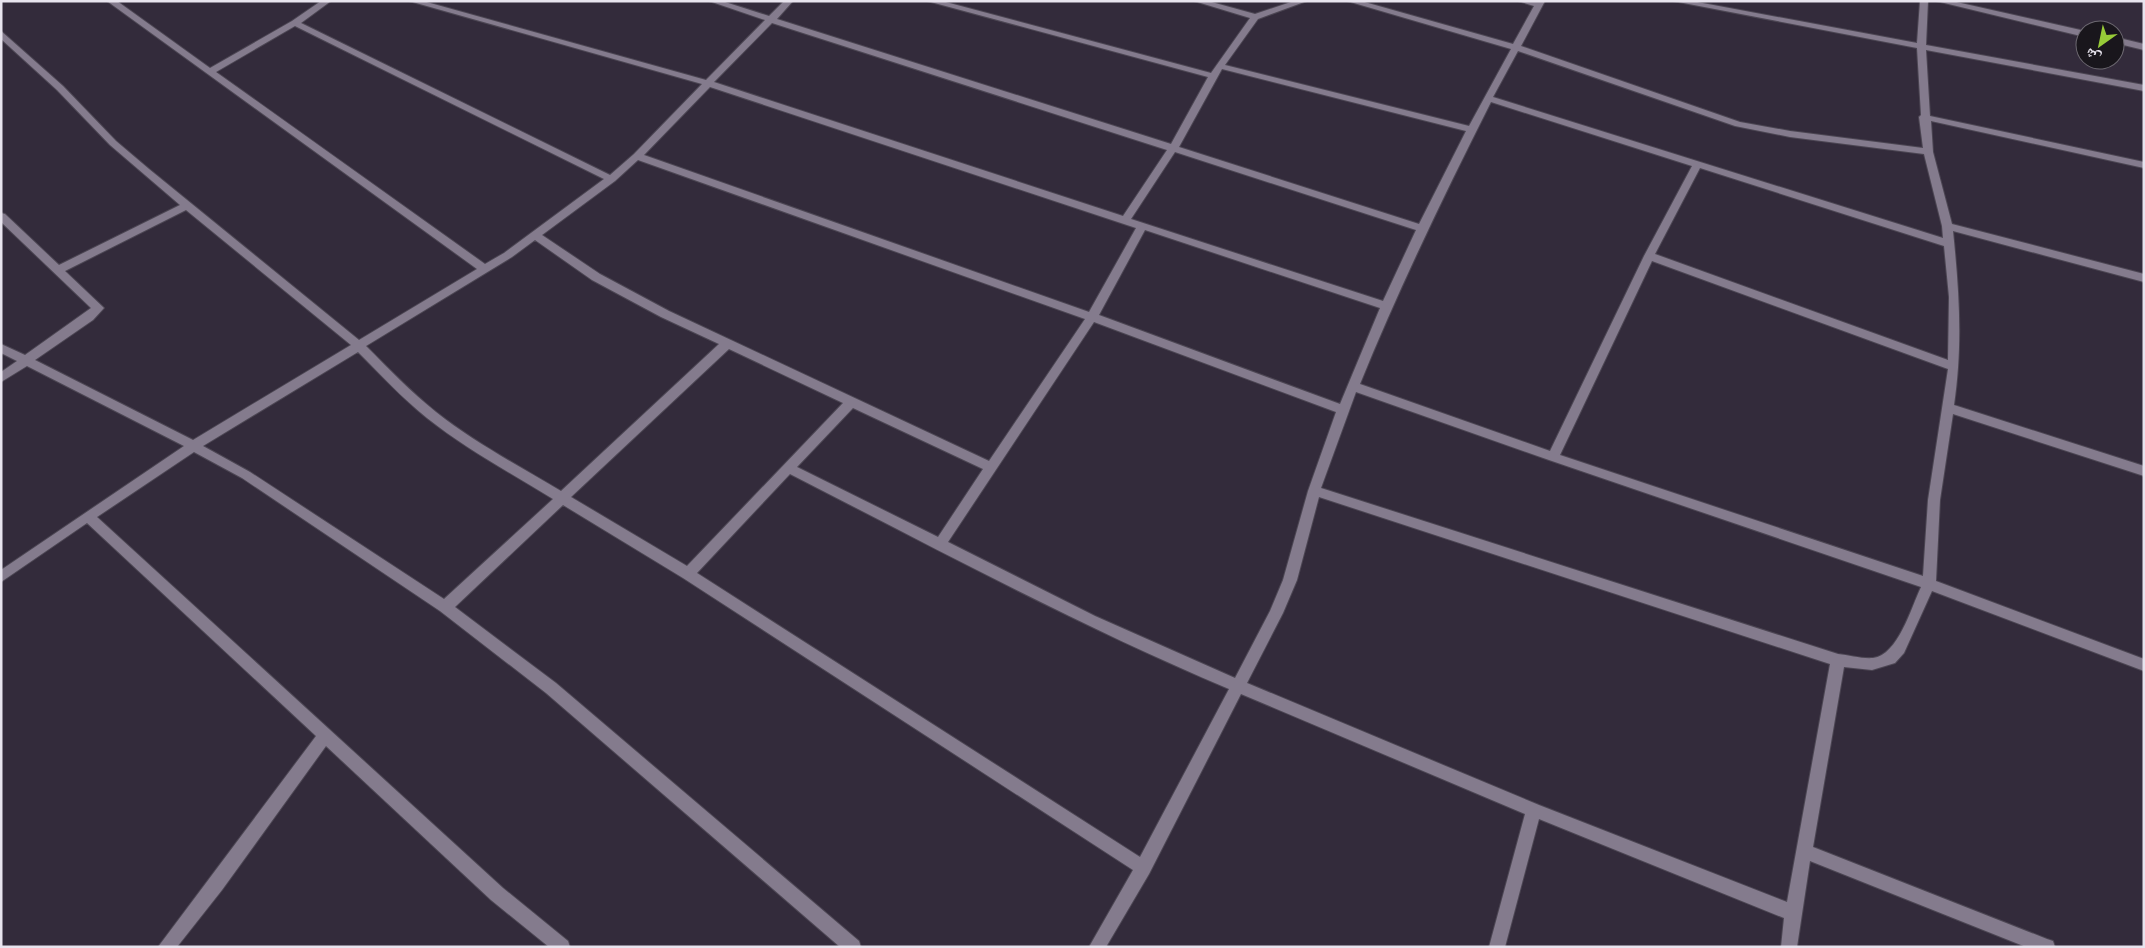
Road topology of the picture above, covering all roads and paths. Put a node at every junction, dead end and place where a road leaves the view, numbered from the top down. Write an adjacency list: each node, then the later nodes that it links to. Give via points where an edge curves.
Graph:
1 (111, 1): 26 (street)
2 (413, 1): 28 (street)
3 (713, 1): 17 (street)
4 (789, 1): 17 (street)
5 (930, 1): 27 (street)
6 (1198, 1): 16 (street)
7 (1303, 1): 16 (street)
8 (1351, 1): 22 (street)
9 (1522, 1): 14 (street)
10 (1677, 1): 15 (street)
11 (1924, 1): 23 (street)
12 (1940, 1): 19 (street)
13 (320, 3): 18 (street)
14 (1540, 3): 22 (street)
15 (1700, 3): 23 (street)
16 (1256, 17): 25 (street)
17 (773, 19): 28 (street); 33 (street)
18 (295, 23): 26 (street); 38 (street)
19 (2075, 32)
20 (1, 34): 39 (street, via 113,143)
21 (2125, 42): 24 (street)
22 (1515, 47): 30 (street); 34 (street, via 1738,124)
23 (1921, 47): 29 (street); 31 (street)
24 (2144, 47)
25 (1219, 66): 27 (street); 32 (street)
26 (210, 72): 48 (street)
27 (1214, 76): 33 (street)
28 (706, 84): 35 (street); 41 (street)
29 (2144, 88)
30 (1488, 98): 32 (street); 36 (street)
31 (1924, 117): 34 (street); 37 (street)
32 (1473, 130): 44 (street)
33 (1174, 147): 41 (street); 44 (street)
34 (1928, 152): 43 (street)
35 (637, 156): 38 (street); 52 (street)
36 (1698, 163): 46 (street); 47 (street)
37 (2144, 165)
38 (611, 179): 45 (street)
39 (186, 206): 49 (street); 54 (street)
40 (1, 216): 49 (street)
41 (1125, 220): 42 (street)
42 (1142, 226): 51 (street); 52 (street)
43 (1947, 226): 46 (street); 50 (street)
44 (1422, 228): 51 (street)
45 (536, 236): 48 (street); 53 (street, via 596,277)
46 (1950, 244): 57 (street)
47 (1649, 256): 57 (street); 64 (street)
48 (485, 269): 54 (street)
49 (58, 270): 56 (street, via 98,308)
50 (2144, 278)
51 (1386, 306): 59 (street)
52 (1092, 318): 62 (street); 65 (street)
53 (728, 343): 60 (street); 69 (street)
54 (358, 345): 63 (street); 69 (street, via 433,416)
55 (1, 348): 56 (street)
56 (26, 362): 58 (street); 63 (street)
57 (1954, 367): 61 (street)
58 (1, 378)
59 (1353, 386): 62 (street); 64 (street)
60 (850, 402): 65 (street); 66 (street)
61 (1949, 408): 67 (street); 74 (street, via 1934,500)
62 (1343, 410): 68 (street)
63 (195, 445): 70 (street); 75 (street, via 246,475)
64 (1553, 457): 74 (street)
65 (990, 467): 71 (street)
66 (789, 468): 71 (street); 72 (street)
67 (2144, 471)
68 (1314, 491): 76 (street); 78 (street, via 1290,580)
69 (563, 498): 72 (street); 75 (street)
70 (88, 516): 73 (street); 79 (street)
71 (940, 544): 78 (street, via 1090,620)
72 (688, 574): 82 (street)
73 (1, 577)
74 (1929, 584): 76 (street, via 1899,649 1890,659 1872,664); 77 (street)
75 (445, 607): 86 (street, via 551,688)
76 (1838, 660): 81 (street)
77 (2144, 665)
78 (1238, 687): 80 (street); 82 (street)
79 (325, 735): 84 (street); 85 (street, via 497,894)
80 (1534, 810): 83 (street); 88 (street)
81 (1804, 851): 83 (street); 90 (street)
82 (1143, 868): 87 (street)
83 (1792, 913): 89 (street)
84 (166, 947)
85 (562, 947)
86 (852, 947)
87 (1097, 947)
88 (1497, 947)
89 (1789, 947)
90 (2047, 947)

